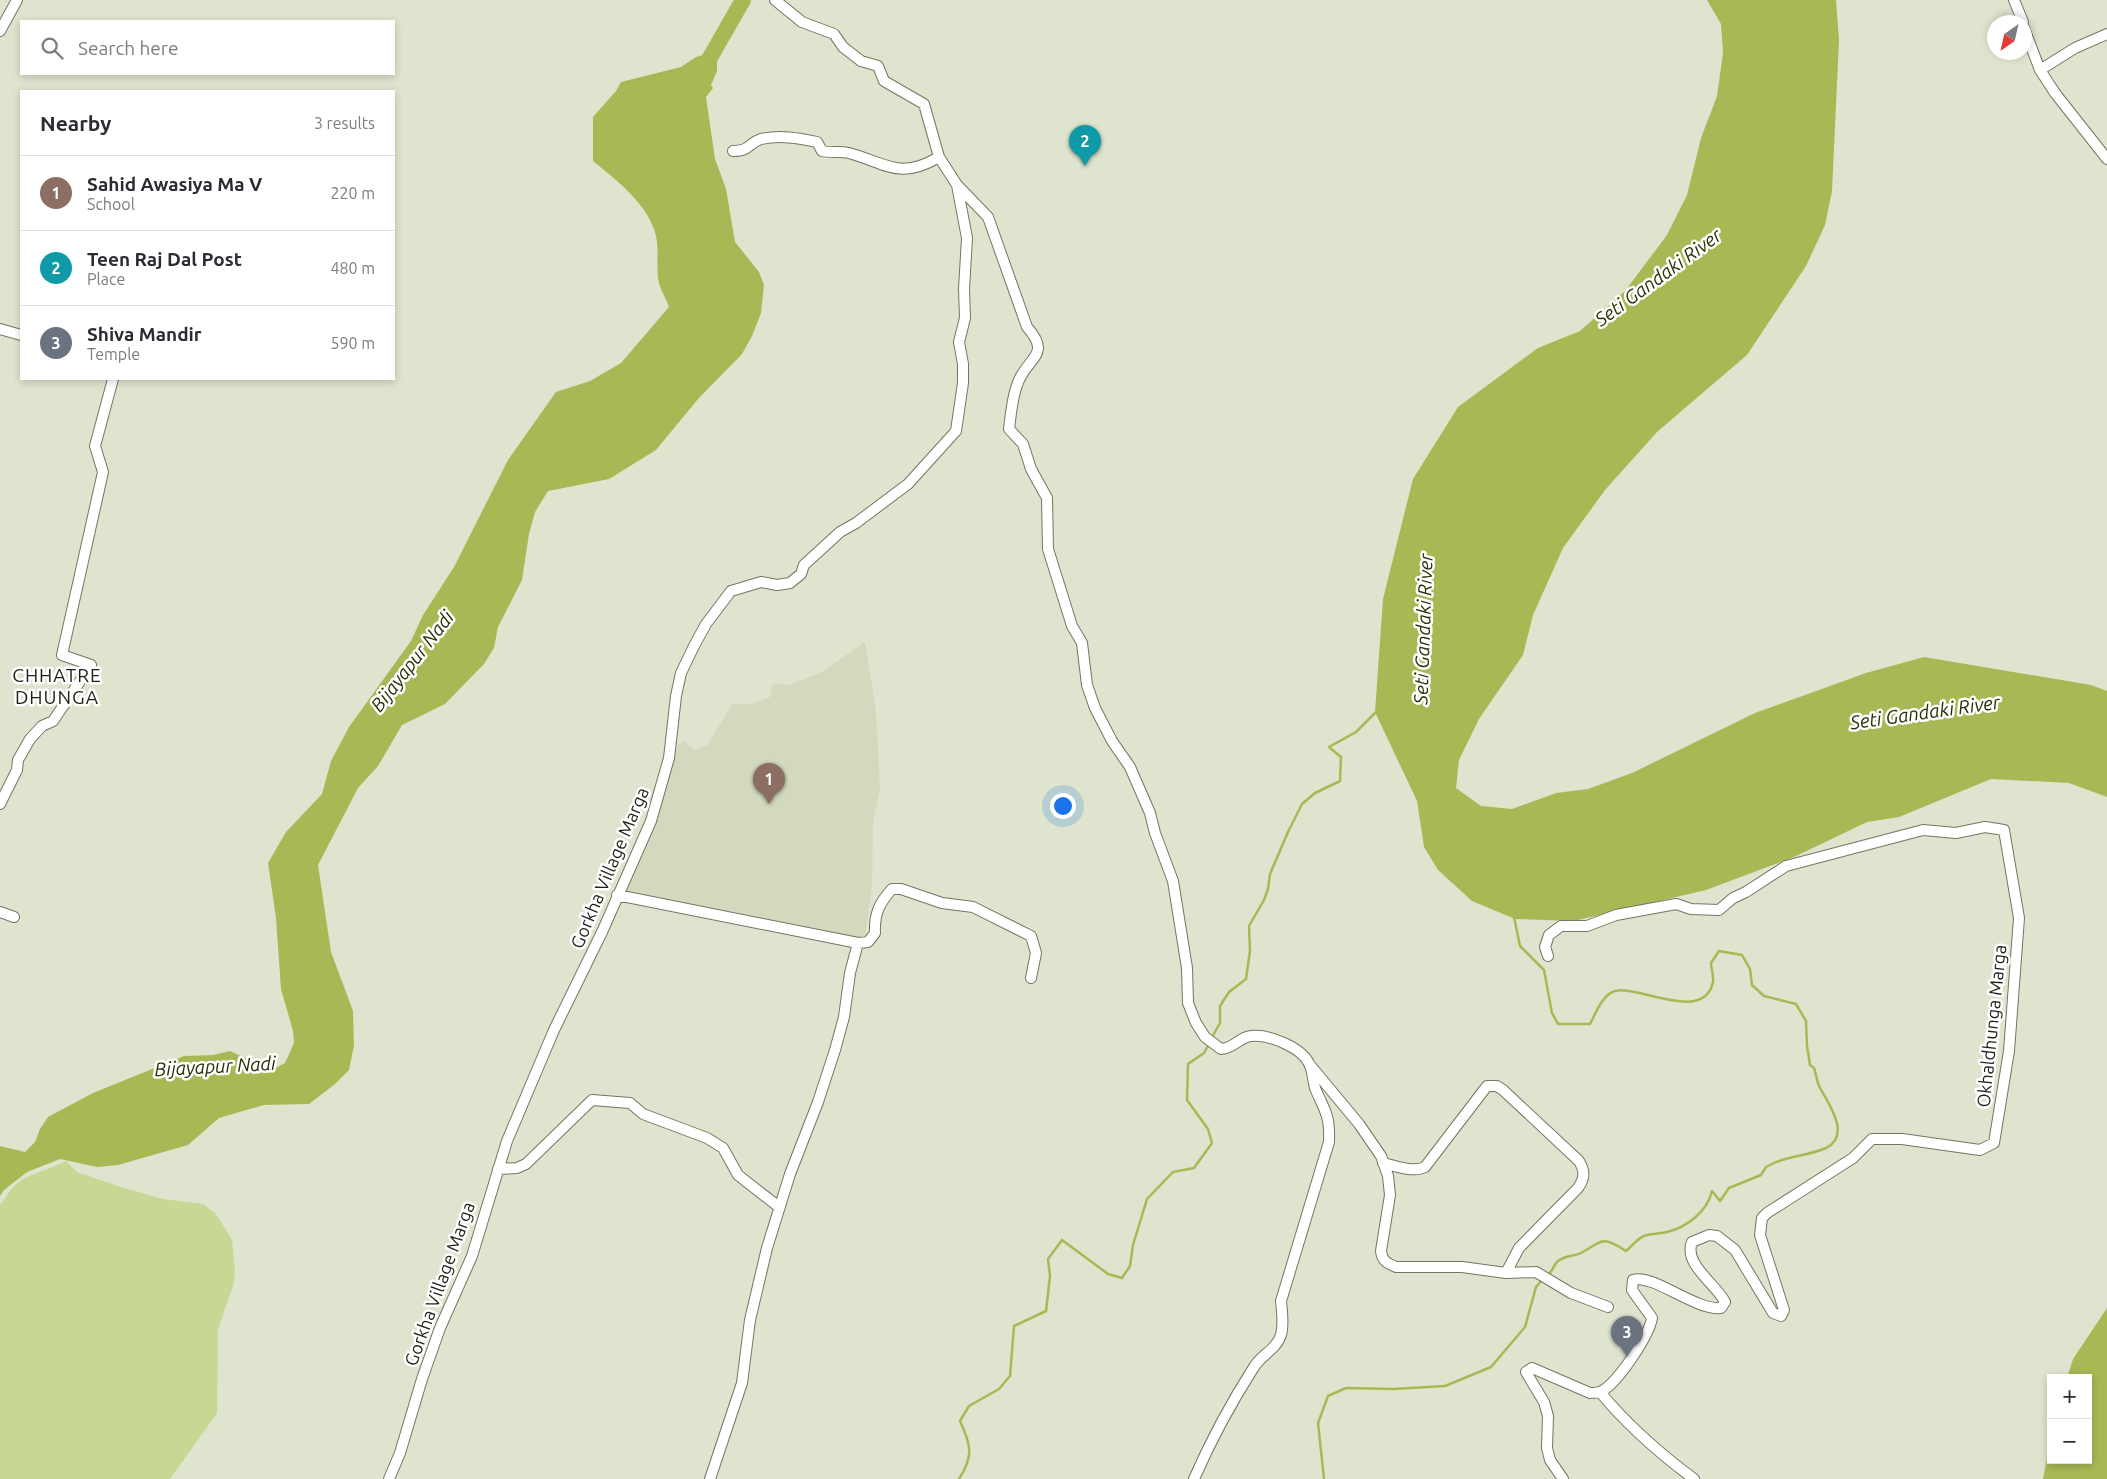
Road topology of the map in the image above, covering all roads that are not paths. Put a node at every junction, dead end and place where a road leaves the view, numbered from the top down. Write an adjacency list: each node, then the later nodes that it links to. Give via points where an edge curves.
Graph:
1 (17, 0): 5 (street)
2 (775, 0): 10 (street, Gorkha Village Marga, via 802,22 834,34 852,55 878,66 884,81 924,104)
3 (2014, 0): 4 (street)
4 (2020, 15)
5 (0, 31)
6 (2107, 34): 8 (street, via 2075,48)
7 (2032, 49): 8 (street)
8 (2040, 70): 11 (street)
9 (733, 151): 10 (street, via 744,151 759,140 784,136 817,142 822,151 847,153 906,170 921,167)
10 (939, 157): 12 (street, Gorkha Village Marga)
11 (2107, 159)
12 (957, 185): 17 (street, Gorkha Village Marga, via 967,238 965,318 959,342 963,383 956,432 908,484 840,532 804,565 801,574 790,583 761,582 731,591 706,624 681,673 669,758 651,821); 23 (street, via 988,217 1027,327 1037,339 1038,351 1019,380 1009,430 1023,444 1046,498 1048,549 1072,626 1082,643 1087,685 1095,708 1130,767 1173,881 1187,968 1189,1007 1206,1037 1221,1049 1231,1048 1250,1036 1268,1037 1293,1048)
13 (0, 329): 14 (street)
14 (20, 335)
15 (113, 380): 16 (street, via 95,446 103,472 62,656 91,666 53,721 42,726 30,739)
16 (0, 804)
17 (617, 895): 20 (street); 25 (street, Gorkha Village Marga, via 554,1030)
18 (0, 912): 19 (street)
19 (14, 917)
20 (858, 944): 22 (street, via 868,942 875,933 874,918 882,900 892,889 902,890 942,903 973,907 1031,936 1036,952); 26 (street, via 835,1050)
21 (1548, 956): 29 (street, Okhaldhunga Marga, via 1544,947 1549,935 1561,926 1587,926 1616,915 1676,904 1691,909 1718,910 1786,866 1923,830 1956,833 1985,827 2004,830 2019,918 2010,1050 1994,1143 1980,1150 1902,1139 1872,1139 1853,1158 1767,1213 1762,1218 1760,1234 1784,1310 1781,1316 1773,1313 1735,1250 1726,1241 1709,1235 1692,1242 1690,1256 1721,1295 1724,1302 1721,1308 1705,1306 1645,1280 1633,1280 1632,1290 1652,1318 1650,1329 1643,1344 1608,1387)
22 (1031, 978)
23 (1310, 1065): 24 (street, via 1359,1124); 32 (street, via 1330,1122 1329,1142 1285,1288 1281,1335 1275,1346 1255,1364)
24 (1383, 1163): 27 (street, via 1390,1195 1381,1251 1387,1263 1396,1267 1462,1267); 27 (street, via 1420,1170 1425,1167 1487,1086 1503,1090 1584,1169 1578,1188 1519,1248)
25 (498, 1169): 26 (street, via 526,1164 592,1100 630,1103 643,1114 682,1127 723,1148 738,1175); 30 (street, Gorkha Village Marga, via 472,1256 437,1337)
26 (779, 1207): 31 (street, via 750,1320 742,1383)
27 (1506, 1273): 28 (street, via 1536,1272 1571,1293)
28 (1608, 1307)
29 (1600, 1392): 33 (street, via 1579,1390 1532,1368 1526,1372 1544,1402 1548,1416 1547,1448 1550,1460); 34 (street, via 1621,1418)
30 (389, 1479)
31 (710, 1479)
32 (1194, 1479)
33 (1563, 1479)
34 (1694, 1479)

